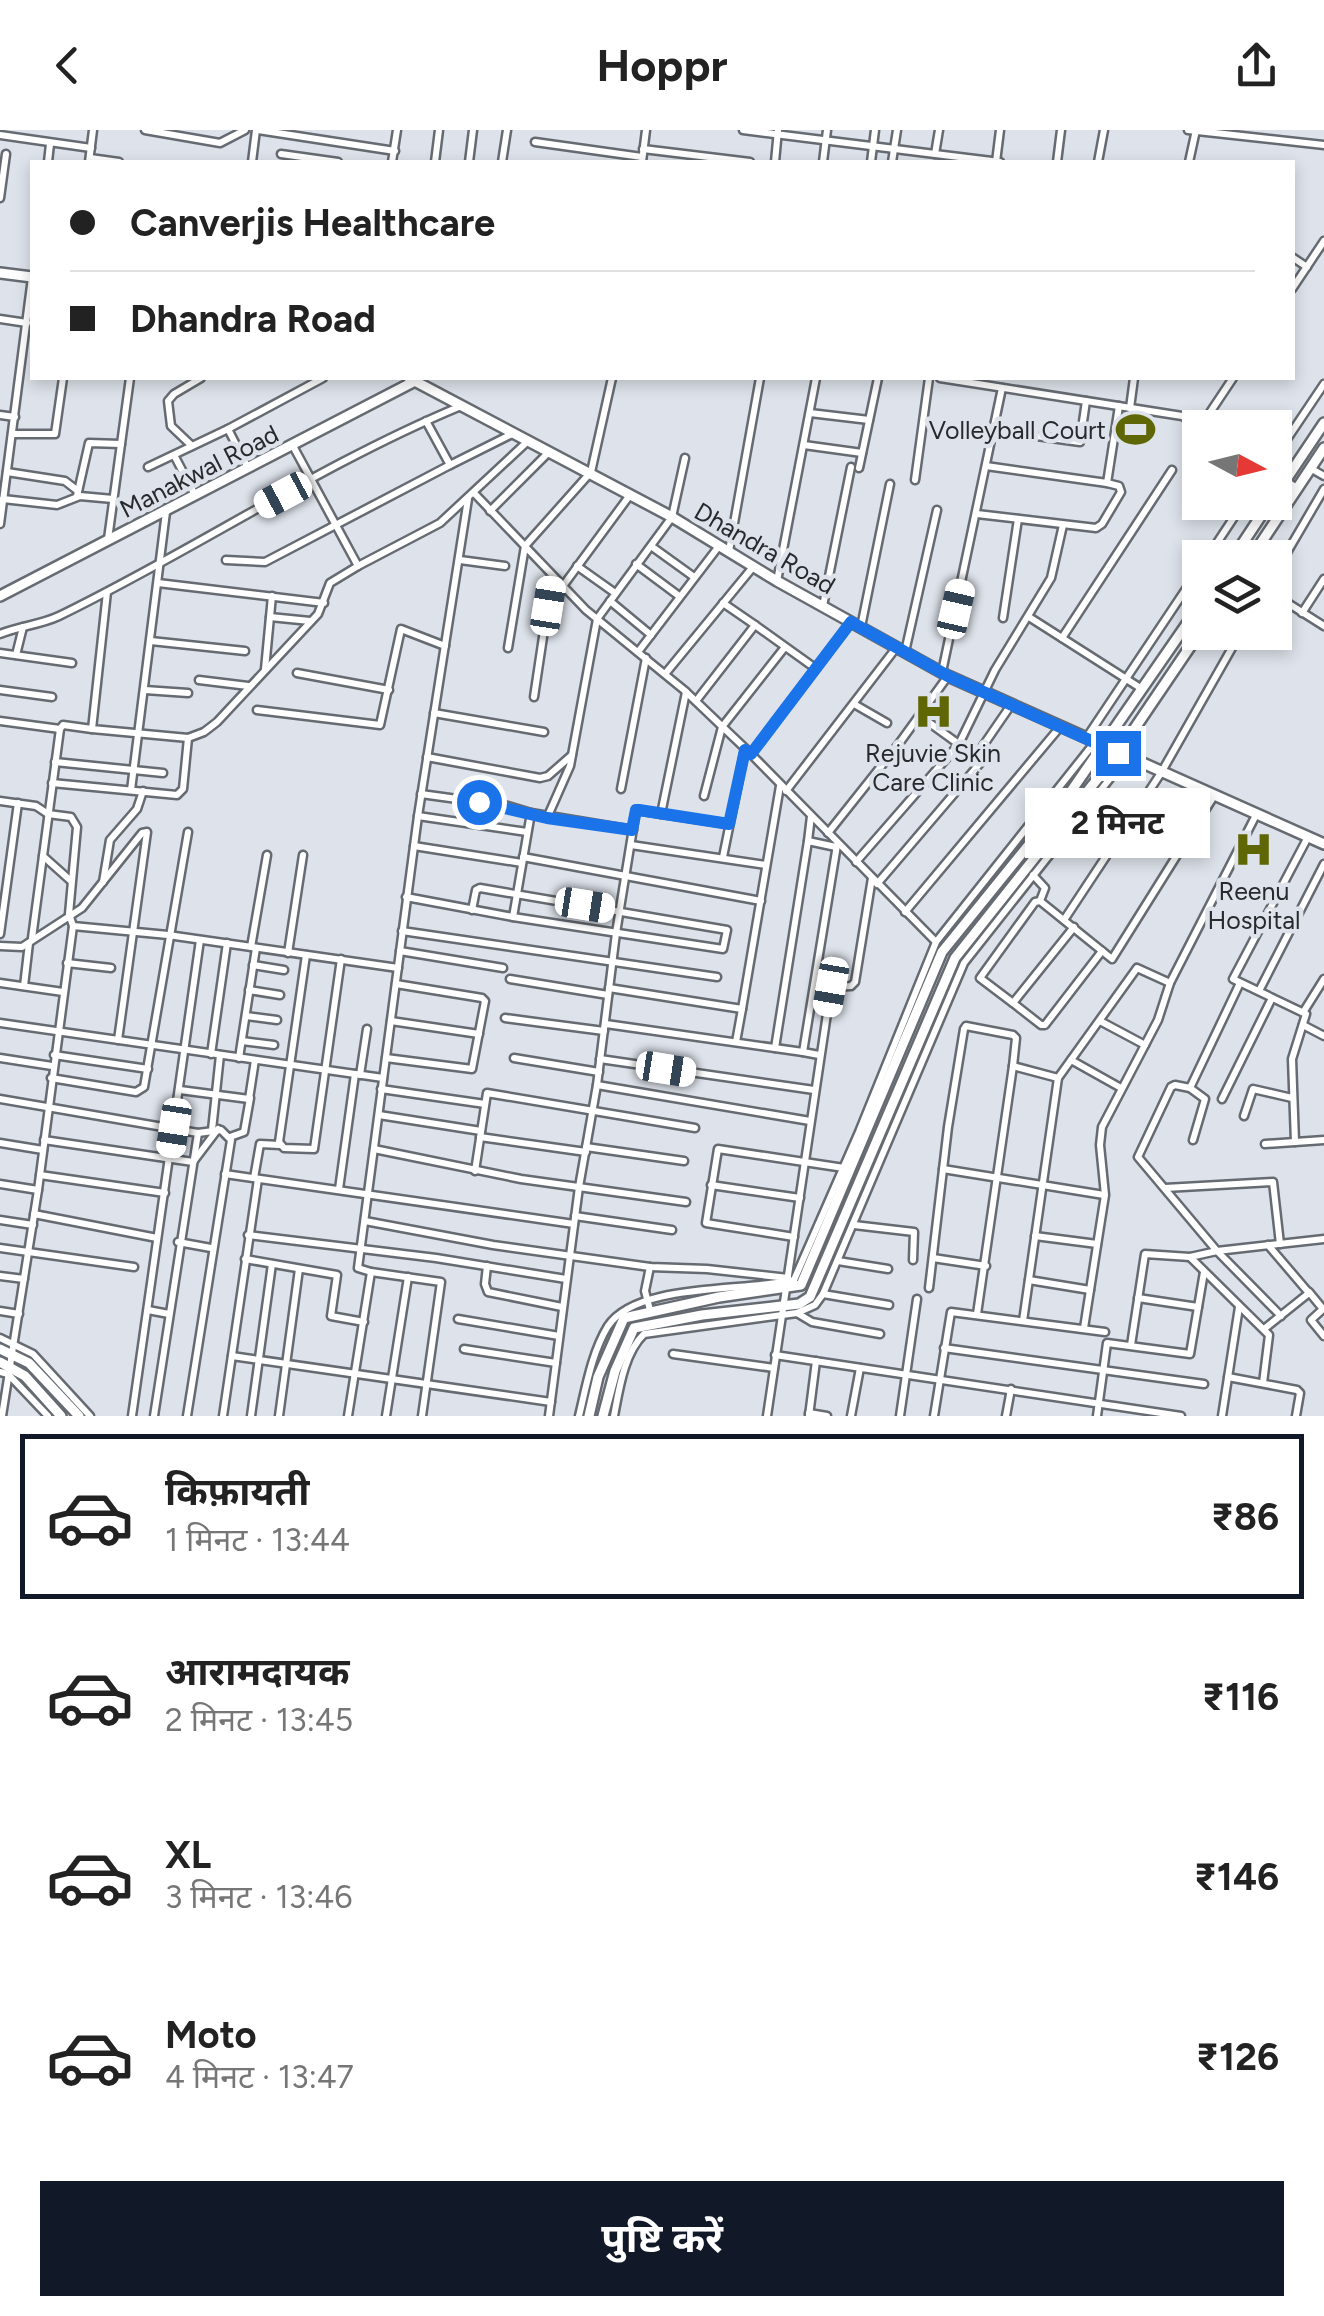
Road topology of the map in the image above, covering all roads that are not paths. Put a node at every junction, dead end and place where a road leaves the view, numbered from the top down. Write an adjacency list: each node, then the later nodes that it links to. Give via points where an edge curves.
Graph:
1 (93, 130): 30 (street)
2 (145, 130): 3 (street, via 220,143)
3 (245, 130)
4 (257, 130): 24 (street); 39 (street)
5 (343, 130): 24 (street)
6 (397, 130): 32 (street)
7 (439, 130): 42 (street)
8 (472, 130): 43 (street)
9 (507, 130): 44 (street)
10 (646, 130): 36 (street)
11 (742, 130): 21 (street)
12 (827, 130): 26 (street)
13 (874, 130): 29 (street)
14 (897, 130): 31 (street)
15 (939, 130): 35 (street)
16 (1000, 130): 51 (street)
17 (1061, 130): 52 (street)
18 (1104, 130): 53 (street)
19 (1193, 130): 23 (street); 54 (street)
20 (1265, 130): 23 (street)
21 (778, 133): 26 (street); 46 (street)
22 (0, 135): 27 (street)
23 (1264, 140): 28 (street)
24 (342, 142): 32 (street)
25 (535, 142): 36 (street)
26 (825, 142): 29 (street); 47 (street)
27 (50, 144): 30 (street); 37 (street)
28 (1324, 145)
29 (873, 147): 31 (street); 48 (street)
30 (91, 148): 38 (street)
31 (894, 149): 35 (street); 49 (street)
32 (394, 151): 41 (street)
33 (6, 154): 55 (street)
34 (281, 154): 40 (street)
35 (935, 154): 50 (street)
36 (642, 156): 45 (street)
37 (48, 160)
38 (90, 160)
39 (252, 160)
40 (312, 160)
41 (392, 160)
42 (435, 160)
43 (468, 160)
44 (502, 160)
45 (714, 160)
46 (775, 160)
47 (823, 160)
48 (870, 160)
49 (892, 160)
50 (955, 160)
51 (998, 160)
52 (1057, 160)
53 (1098, 160)
54 (1189, 160)
55 (0, 198)
56 (1324, 241): 58 (street)
57 (1295, 258): 58 (street)
58 (1307, 267): 61 (street)
59 (0, 273): 60 (street)
60 (30, 276)
61 (1295, 285)
62 (30, 295): 64 (street)
63 (0, 319): 64 (street)
64 (27, 323): 65 (street)
65 (30, 334): 92 (street)
66 (63, 380): 99 (street, via 54,434)
67 (130, 380): 102 (street)
68 (198, 380): 103 (street, via 168,401 171,426)
69 (319, 380): 96 (street)
70 (409, 380): 104 (street, Manakwal Road)
71 (413, 380): 85 (street, Dhandra Road)
72 (612, 380): 120 (street)
73 (760, 380): 149 (street)
74 (816, 380): 89 (street)
75 (878, 380): 93 (street)
76 (929, 380): 123 (street)
77 (959, 380): 81 (street)
78 (1030, 380): 83 (street)
79 (1134, 380): 87 (street)
80 (1232, 380): 88 (street)
81 (997, 384): 83 (street); 97 (street)
82 (1324, 384): 98 (street)
83 (1028, 392): 84 (street)
84 (1086, 401): 86 (street); 97 (street, via 1080,442)
85 (462, 406): 94 (street); 100 (street, Dhandra Road)
86 (1118, 406): 87 (street); 124 (street)
87 (1130, 408): 91 (street)
88 (1213, 410)
89 (810, 413): 93 (street); 105 (street)
90 (0, 416): 92 (street)
91 (1182, 416)
92 (15, 417): 99 (street)
93 (869, 420): 108 (street)
94 (426, 421): 112 (street); 122 (street)
95 (1324, 423): 118 (street)
96 (228, 429): 103 (street); 116 (street)
97 (992, 430): 113 (street)
98 (1292, 432)
99 (12, 434): 111 (street)
100 (514, 434): 101 (street, Dhandra Road); 112 (street)
101 (528, 441): 107 (street, Dhandra Road); 132 (street)
102 (121, 444): 129 (street, via 90,443); 134 (street)
103 (192, 446): 109 (street)
104 (292, 446): 116 (street, Manakwal Road); 122 (street)
105 (804, 446): 108 (street); 161 (street)
106 (1324, 448): 115 (street)
107 (549, 452): 120 (street, Dhandra Road); 136 (street)
108 (862, 453): 172 (street)
109 (174, 455): 114 (street); 131 (street)
110 (685, 458): 139 (street)
111 (4, 460): 119 (street)
112 (450, 464): 143 (street)
113 (986, 466): 124 (street); 138 (street)
114 (148, 467)
115 (1310, 468): 121 (street); 127 (street)
116 (248, 469): 131 (street, Manakwal Road)
117 (1172, 470): 187 (street)
118 (1292, 471)
119 (7, 472): 129 (street, via 69,482); 133 (street)
120 (591, 472): 130 (street, Dhandra Road); 147 (street)
121 (1324, 476)
122 (312, 480): 143 (street); 152 (street)
123 (915, 480)
124 (1107, 483): 142 (street, via 1122,492 1102,524)
125 (890, 484): 180 (street)
126 (1292, 485): 127 (street)
127 (1297, 488): 145 (street)
128 (1324, 489): 146 (street)
129 (78, 494): 133 (street, via 57,505); 134 (street)
130 (630, 494): 139 (street, Dhandra Road); 156 (street)
131 (196, 496): 137 (street, Manakwal Road)
132 (471, 496): 136 (street); 151 (street); 154 (street, via 440,523)
133 (3, 499): 141 (street)
134 (113, 499): 144 (street)
135 (938, 510): 192 (street)
136 (490, 511): 147 (street)
137 (166, 512): 144 (street, Manakwal Road); 152 (street)
138 (977, 514): 140 (street); 205 (street)
139 (672, 517): 148 (street); 149 (street, Dhandra Road)
140 (1018, 519): 142 (street); 177 (street)
141 (0, 524)
142 (1063, 525): 176 (street, via 1051,578)
143 (336, 526): 150 (street, via 265,562); 154 (street)
144 (108, 540): 166 (street, Manakwal Road)
145 (1263, 540)
146 (1292, 544)
147 (525, 546): 158 (street); 191 (street)
148 (651, 546): 153 (street); 159 (street)
149 (724, 548): 157 (street, Dhandra Road); 159 (street)
150 (226, 560)
151 (460, 560): 155 (street); 189 (street)
152 (161, 561): 162 (street); 164 (street)
153 (636, 564): 168 (street); 169 (street)
154 (358, 566): 171 (street, via 330,583)
155 (505, 566)
156 (577, 566): 163 (street); 168 (street)
157 (754, 566): 161 (street, Dhandra Road); 170 (street)
158 (553, 576): 163 (street); 217 (street)
159 (694, 577): 169 (street)
160 (1324, 580): 174 (street)
161 (777, 581): 172 (street, Dhandra Road)
162 (158, 583): 167 (street); 188 (street)
163 (562, 586): 178 (street)
164 (107, 591): 183 (street); 228 (street)
165 (1182, 595): 206 (street)
166 (0, 596)
167 (272, 596): 171 (street); 175 (street)
168 (612, 597): 178 (street); 186 (street)
169 (679, 597): 186 (street)
170 (722, 602): 181 (street); 204 (street)
171 (324, 603): 179 (street)
172 (823, 606): 180 (street, Dhandra Road)
173 (1292, 606): 174 (street)
174 (1302, 612): 182 (street)
175 (270, 617): 179 (street); 202 (street)
176 (1029, 617): 187 (street); 214 (street)
177 (1003, 618)
178 (597, 619): 196 (street); 236 (street)
179 (312, 622): 202 (street)
180 (856, 624): 192 (street, Dhandra Road); 201 (street)
181 (755, 625): 190 (street); 218 (street)
182 (1324, 626)
183 (23, 627): 185 (street); 198 (street)
184 (1182, 630): 209 (street)
185 (0, 634)
186 (651, 635): 196 (street)
187 (1062, 638): 206 (street)
188 (150, 641): 195 (street); 211 (street)
189 (445, 646): 212 (street, via 401,629); 222 (street)
190 (785, 646): 201 (street); 226 (street)
191 (508, 648)
192 (901, 650): 205 (street, Dhandra Road); 219 (street)
193 (1189, 650): 237 (street)
194 (1231, 650): 243 (street)
195 (245, 651)
196 (638, 652): 199 (street)
197 (0, 653): 198 (street)
198 (16, 655): 200 (street)
199 (646, 658): 204 (street); 246 (street)
200 (72, 663)
201 (815, 668): 235 (street)
202 (265, 669): 208 (street)
203 (296, 673): 212 (street)
204 (665, 674): 213 (street)
205 (945, 674): 214 (street, Dhandra Road); 223 (street)
206 (1126, 678): 209 (street); 233 (street)
207 (200, 680): 208 (street)
208 (250, 686): 232 (street, via 217,722)
209 (1142, 688): 233 (street)
210 (0, 690): 216 (street)
211 (144, 690): 215 (street); 231 (street)
212 (389, 690): 221 (street, via 380,725)
213 (686, 692): 218 (street); 256 (street)
214 (983, 692): 220 (street, Dhandra Road); 234 (street)
215 (188, 694)
216 (52, 697)
217 (534, 697)
218 (696, 702): 226 (street)
219 (854, 704): 225 (street); 245 (street)
220 (1011, 705): 227 (street, Dhandra Road); 238 (street)
221 (257, 710)
222 (434, 713): 230 (street); 239 (street)
223 (920, 716): 234 (street); 265 (street)
224 (0, 721): 229 (street)
225 (887, 723)
226 (722, 727): 235 (street); 250 (street)
227 (1060, 727): 233 (street, Dhandra Road); 293 (street)
228 (92, 728): 229 (street); 231 (street)
229 (60, 729): 240 (street)
230 (544, 732)
231 (139, 733): 232 (street); 241 (street)
232 (188, 738): 248 (street, via 180,794)
233 (1095, 743): 237 (street, Dhandra Road); 306 (street); 478 (street, via 942,952 805,1279)
234 (958, 744): 238 (street); 279 (street)
235 (748, 752): 245 (street); 261 (street)
236 (572, 754): 239 (street, via 540,778); 260 (street)
237 (1122, 755): 243 (street, Dhandra Road); 283 (street); 491 (street, via 955,958 815,1290)
238 (976, 756): 285 (street, via 981,763)
239 (427, 757): 249 (street)
240 (56, 762): 241 (street); 244 (street)
241 (134, 770): 242 (street); 247 (street)
242 (163, 773)
243 (1161, 773): 251 (street, Dhandra Road); 296 (street)
244 (52, 783): 247 (street); 255 (street)
245 (783, 788): 257 (street); 281 (street)
246 (621, 789)
247 (131, 790): 248 (street)
248 (142, 792): 286 (street, via 137,810 110,840)
249 (421, 794): 254 (street); 259 (street)
250 (704, 796)
251 (1214, 796): 258 (street, Dhandra Road); 311 (street, via 1113,958)
252 (0, 801): 253 (street)
253 (18, 804): 255 (street); 302 (street)
254 (531, 813): 260 (street); 264 (street)
255 (48, 814): 275 (street); 284 (street, via 77,822)
256 (661, 814): 261 (street); 262 (street, via 636,810)
257 (811, 814): 265 (street); 267 (street)
258 (1256, 815): 266 (street, Dhandra Road); 326 (street)
259 (418, 816): 264 (street); 271 (street)
260 (547, 818): 262 (street)
261 (729, 824): 277 (street)
262 (632, 830): 269 (street)
263 (188, 832): 303 (street)
264 (526, 832): 278 (street)
265 (828, 832): 270 (street)
266 (1308, 837): 268 (street, Dhandra Road); 327 (street, via 1233,976)
267 (808, 842): 270 (street); 357 (street)
268 (1324, 844)
269 (631, 845): 277 (street); 282 (street)
270 (837, 845): 279 (street); 359 (street)
271 (414, 846): 278 (street); 288 (street)
272 (127, 852): 276 (street); 276 (street, via 147,832); 286 (street)
273 (267, 854): 309 (street)
274 (303, 854): 312 (street)
275 (42, 856): 284 (street); 304 (street)
276 (145, 857): 299 (street)
277 (723, 858): 281 (street)
278 (522, 860): 282 (street); 287 (street)
279 (856, 862): 285 (street)
280 (1324, 864): 333 (street)
281 (766, 866): 289 (street)
282 (626, 875): 289 (street); 292 (street)
283 (1033, 875): 290 (street, via 1044,888); 442 (street, via 964,963)
284 (71, 881): 294 (street)
285 (875, 881): 293 (street); 363 (street, via 855,982 832,984)
286 (103, 882): 294 (street, via 82,908)
287 (516, 894): 291 (street, via 478,888); 292 (street); 295 (street)
288 (406, 897): 291 (street); 300 (street)
289 (761, 901): 337 (street)
290 (1040, 901): 296 (street); 336 (street, via 980,978)
291 (472, 910): 295 (street)
292 (619, 910): 301 (street); 301 (street, via 726,928 725,947)
293 (905, 912): 306 (street)
294 (68, 914): 297 (street); 304 (street)
295 (513, 916): 301 (street)
296 (1064, 920): 298 (street)
297 (73, 926): 299 (street); 315 (street)
298 (1074, 927): 311 (street); 336 (street)
299 (132, 931): 303 (street); 351 (street)
300 (402, 931): 310 (street); 316 (street)
301 (616, 933): 316 (street)
302 (0, 934)
303 (168, 934): 305 (street); 355 (street)
304 (30, 940): 308 (street, via 19,948); 329 (street)
305 (200, 940): 307 (street); 358 (street)
306 (936, 942): 418 (street)
307 (227, 943): 309 (street); 360 (street)
308 (0, 946)
309 (254, 947): 312 (street); 317 (street)
310 (400, 951): 319 (street); 320 (street)
311 (1102, 951): 336 (street, via 1045,1025)
312 (288, 953): 313 (street)
313 (306, 955): 314 (street); 372 (street)
314 (341, 960): 319 (street); 375 (street)
315 (68, 963): 318 (street); 331 (street)
316 (612, 963): 322 (street); 332 (street)
317 (253, 964): 321 (street); 330 (street)
318 (111, 968)
319 (398, 968): 328 (street)
320 (503, 968)
321 (284, 970)
322 (717, 977)
323 (510, 979): 332 (street)
324 (1324, 979): 338 (street)
325 (0, 983): 329 (street)
326 (1170, 983): 343 (street, via 1136,968); 354 (street)
327 (1240, 983): 333 (street); 383 (street)
328 (396, 984): 342 (street); 349 (street, via 484,999)
329 (24, 986): 331 (street)
330 (249, 990): 334 (street); 339 (street)
331 (63, 992): 348 (street)
332 (609, 992): 337 (street); 346 (street)
333 (1259, 992): 335 (street)
334 (280, 995)
335 (1272, 998): 338 (street); 391 (street)
336 (1013, 1003)
337 (742, 1009): 353 (street)
338 (1304, 1011): 345 (street)
339 (246, 1016): 341 (street); 352 (street)
340 (505, 1018): 346 (street)
341 (277, 1020)
342 (391, 1021): 349 (street); 366 (street)
343 (1100, 1021): 354 (street); 370 (street)
344 (0, 1023): 348 (street)
345 (1303, 1025): 350 (street); 389 (street, via 1293,1048)
346 (605, 1028): 353 (street); 368 (street)
347 (366, 1029): 377 (street)
348 (58, 1032): 351 (street); 361 (street)
349 (479, 1034): 366 (street, via 472,1069)
350 (1324, 1036)
351 (118, 1040): 355 (street)
352 (242, 1041): 356 (street); 365 (street)
353 (736, 1043): 357 (street)
354 (1145, 1045): 382 (street)
355 (151, 1046): 358 (street); 374 (street)
356 (274, 1046)
357 (774, 1048): 359 (street)
358 (184, 1050): 360 (street); 385 (street)
359 (802, 1052): 363 (street)
360 (210, 1054): 362 (street)
361 (54, 1055): 371 (street); 374 (street)
362 (220, 1056): 365 (street); 387 (street)
363 (819, 1056): 386 (street)
364 (0, 1058): 371 (street)
365 (239, 1058): 369 (street)
366 (386, 1058): 379 (street)
367 (514, 1058): 376 (street)
368 (600, 1059): 376 (street); 386 (street)
369 (255, 1060): 372 (street); 388 (street)
370 (1071, 1060): 380 (street); 382 (street)
371 (52, 1066): 378 (street)
372 (289, 1066): 375 (street); 410 (street)
373 (1014, 1066): 380 (street); 419 (street, via 1014,1036 964,1027); 423 (street)
374 (148, 1069): 378 (street, via 140,1092)
375 (324, 1070): 377 (street); 410 (street, via 314,1149)
376 (599, 1072): 381 (street)
377 (358, 1074): 379 (street); 431 (street)
378 (51, 1078): 393 (street)
379 (383, 1078): 384 (street)
380 (1058, 1078): 427 (street)
381 (597, 1085): 394 (street); 397 (street)
382 (1121, 1088): 434 (street, via 1100,1138)
383 (1190, 1088): 405 (street, via 1205,1099); 429 (street, via 1171,1087 1137,1154)
384 (381, 1089): 392 (street); 395 (street)
385 (180, 1090): 387 (street); 398 (street)
386 (814, 1090): 397 (street)
387 (214, 1095): 388 (street); 400 (street)
388 (250, 1097): 403 (street, via 244,1132)
389 (1292, 1098): 396 (street, via 1254,1089); 407 (street)
390 (0, 1099): 393 (street)
391 (1222, 1099)
392 (485, 1104): 394 (street, via 488,1093); 402 (street)
393 (48, 1106): 398 (street); 404 (street)
394 (592, 1111): 399 (street); 413 (street)
395 (379, 1115): 402 (street); 411 (street)
396 (1244, 1116)
397 (810, 1122): 416 (street)
398 (174, 1128): 401 (street); 414 (street)
399 (695, 1128)
400 (215, 1130): 401 (street); 403 (street); 417 (street)
401 (198, 1133): 417 (street)
402 (480, 1134): 413 (street); 420 (street)
403 (230, 1138): 421 (street)
404 (44, 1140): 412 (street); 414 (street)
405 (1193, 1140)
406 (1324, 1140): 407 (street)
407 (1295, 1142): 409 (street)
408 (0, 1143): 412 (street)
409 (1266, 1144)
410 (280, 1145): 424 (street, via 260,1144)
411 (374, 1149): 420 (street); 432 (street)
412 (43, 1150): 422 (street)
413 (586, 1150): 415 (street); 428 (street)
414 (170, 1158): 417 (street); 433 (street)
415 (684, 1161)
416 (805, 1161): 418 (street); 426 (street, via 718,1149); 435 (street)
417 (193, 1162): 449 (street)
418 (844, 1168): 478 (street, via 798,1274)
419 (943, 1169): 423 (street); 460 (street)
420 (475, 1170): 428 (street)
421 (226, 1174): 424 (street); 454 (street)
422 (40, 1175): 430 (street); 433 (street)
423 (999, 1178): 427 (street); 466 (street)
424 (256, 1179): 431 (street); 444 (street)
425 (0, 1184): 430 (street)
426 (711, 1185): 435 (street); 446 (street, via 707,1224)
427 (1042, 1185): 434 (street); 445 (street)
428 (579, 1186): 436 (street); 439 (street)
429 (1164, 1188): 451 (street, via 1273,1182); 456 (street)
430 (38, 1190): 437 (street)
431 (339, 1190): 432 (street)
432 (369, 1192): 439 (street); 440 (street)
433 (165, 1193): 447 (street)
434 (1105, 1195): 450 (street)
435 (800, 1198): 446 (street)
436 (686, 1202)
437 (34, 1214): 441 (street); 447 (street)
438 (0, 1220): 441 (street)
439 (574, 1220): 443 (street); 458 (street)
440 (365, 1222): 455 (street); 458 (street)
441 (32, 1225): 457 (street)
442 (854, 1225): 462 (street, via 914,1232); 463 (street)
443 (672, 1230)
444 (248, 1236): 455 (street); 461 (street)
445 (1036, 1236): 450 (street); 477 (street)
446 (794, 1237): 478 (street)
447 (157, 1238): 490 (street)
448 (1324, 1240): 451 (street)
449 (178, 1242): 454 (street); 495 (street)
450 (1097, 1244): 480 (street)
451 (1280, 1244): 452 (street)
452 (1268, 1246): 456 (street); 481 (street)
453 (0, 1248): 457 (street)
454 (211, 1248): 544 (street)
455 (360, 1250): 465 (street); 471 (street, via 358,1270)
456 (1217, 1250): 459 (street); 497 (street)
457 (28, 1252): 467 (street); 476 (street)
458 (570, 1254): 468 (street); 475 (street)
459 (1190, 1257): 472 (street); 483 (street, via 1146,1254)
460 (932, 1258): 466 (street); 479 (street)
461 (245, 1259): 464 (street); 515 (street)
462 (913, 1260)
463 (838, 1261): 470 (street); 482 (street)
464 (272, 1264): 469 (street); 516 (street)
465 (487, 1266): 475 (street); 488 (street, via 488,1292)
466 (986, 1266): 496 (street)
467 (134, 1267)
468 (650, 1267): 478 (street); 486 (street)
469 (300, 1268): 500 (street, via 336,1275 331,1316); 518 (street)
470 (888, 1269)
471 (371, 1272): 474 (street); 500 (street)
472 (1204, 1272): 487 (street); 489 (street)
473 (0, 1276): 476 (street)
474 (408, 1278): 528 (street); 531 (street, via 441,1282)
475 (566, 1278): 488 (street)
476 (24, 1280): 494 (street)
477 (1029, 1280): 480 (street); 499 (street)
478 (787, 1283): 486 (street); 491 (street)
479 (929, 1288)
480 (1090, 1290): 501 (street)
481 (1308, 1292): 497 (street); 506 (street, via 1322,1309 1311,1320)
482 (823, 1294): 485 (street); 493 (street)
483 (1138, 1298): 489 (street); 508 (street)
484 (917, 1299): 524 (street)
485 (889, 1305)
486 (648, 1306): 552 (street, via 623,1311 606,1329); 553 (street, via 619,1324)
487 (1239, 1306): 502 (street); 526 (street)
488 (562, 1307): 505 (street)
489 (1198, 1307): 508 (street, via 1190,1354)
490 (148, 1310): 495 (street); 542 (street)
491 (783, 1310): 493 (street); 514 (street); 554 (street, via 634,1328); 555 (street, via 644,1334 621,1380)
492 (0, 1311): 494 (street)
493 (797, 1313): 504 (street, via 812,1322)
494 (19, 1314): 509 (street)
495 (168, 1314): 543 (street)
496 (976, 1314): 499 (street); 510 (street, via 949,1314)
497 (1281, 1316): 502 (street)
498 (458, 1319): 505 (street)
499 (1022, 1321): 501 (street)
500 (364, 1322): 525 (street)
501 (1084, 1328): 503 (street)
502 (1264, 1329): 529 (street, via 1270,1338)
503 (1105, 1332)
504 (880, 1334)
505 (559, 1336): 519 (street)
506 (1324, 1336)
507 (0, 1338): 509 (street)
508 (1131, 1345): 523 (street, via 1107,1343)
509 (13, 1348): 512 (street); 520 (street); 540 (street); 541 (street, via 33,1354)
510 (944, 1348): 523 (street); 527 (street)
511 (464, 1349): 519 (street)
512 (0, 1350)
513 (673, 1354): 521 (street)
514 (776, 1355): 517 (street); 521 (street)
515 (232, 1356): 516 (street); 545 (street)
516 (260, 1359): 518 (street); 546 (street)
517 (816, 1361): 522 (street); 535 (street)
518 (287, 1363): 525 (street); 547 (street)
519 (556, 1363): 533 (street)
520 (4, 1368): 537 (street); 538 (street); 539 (street, via 26,1376)
521 (774, 1368): 556 (street)
522 (860, 1368): 524 (street); 558 (street)
523 (1103, 1371): 530 (street); 534 (street)
524 (906, 1374): 527 (street); 559 (street)
525 (355, 1375): 528 (street); 548 (street)
526 (1228, 1378): 529 (street); 536 (street)
527 (940, 1379): 532 (street); 560 (street)
528 (392, 1380): 531 (street); 549 (street)
529 (1262, 1383): 565 (street, via 1299,1391)
530 (1204, 1384)
531 (427, 1385): 533 (street); 550 (street)
532 (1011, 1389): 534 (street); 561 (street)
533 (551, 1402): 551 (street)
534 (1099, 1403): 562 (street); 563 (street)
535 (809, 1414): 557 (street)
536 (1222, 1415): 564 (street)
537 (2, 1416)
538 (48, 1416)
539 (62, 1416)
540 (79, 1416)
541 (90, 1416)
542 (132, 1416)
543 (154, 1416)
544 (187, 1416)
545 (223, 1416)
546 (251, 1416)
547 (279, 1416)
548 (348, 1416)
549 (386, 1416)
550 (422, 1416)
551 (548, 1416)
552 (580, 1416)
553 (589, 1416)
554 (603, 1416)
555 (614, 1416)
556 (767, 1416)
557 (828, 1416)
558 (851, 1416)
559 (900, 1416)
560 (934, 1416)
561 (1006, 1416)
562 (1097, 1416)
563 (1181, 1416)
564 (1234, 1416)
565 (1296, 1416)

